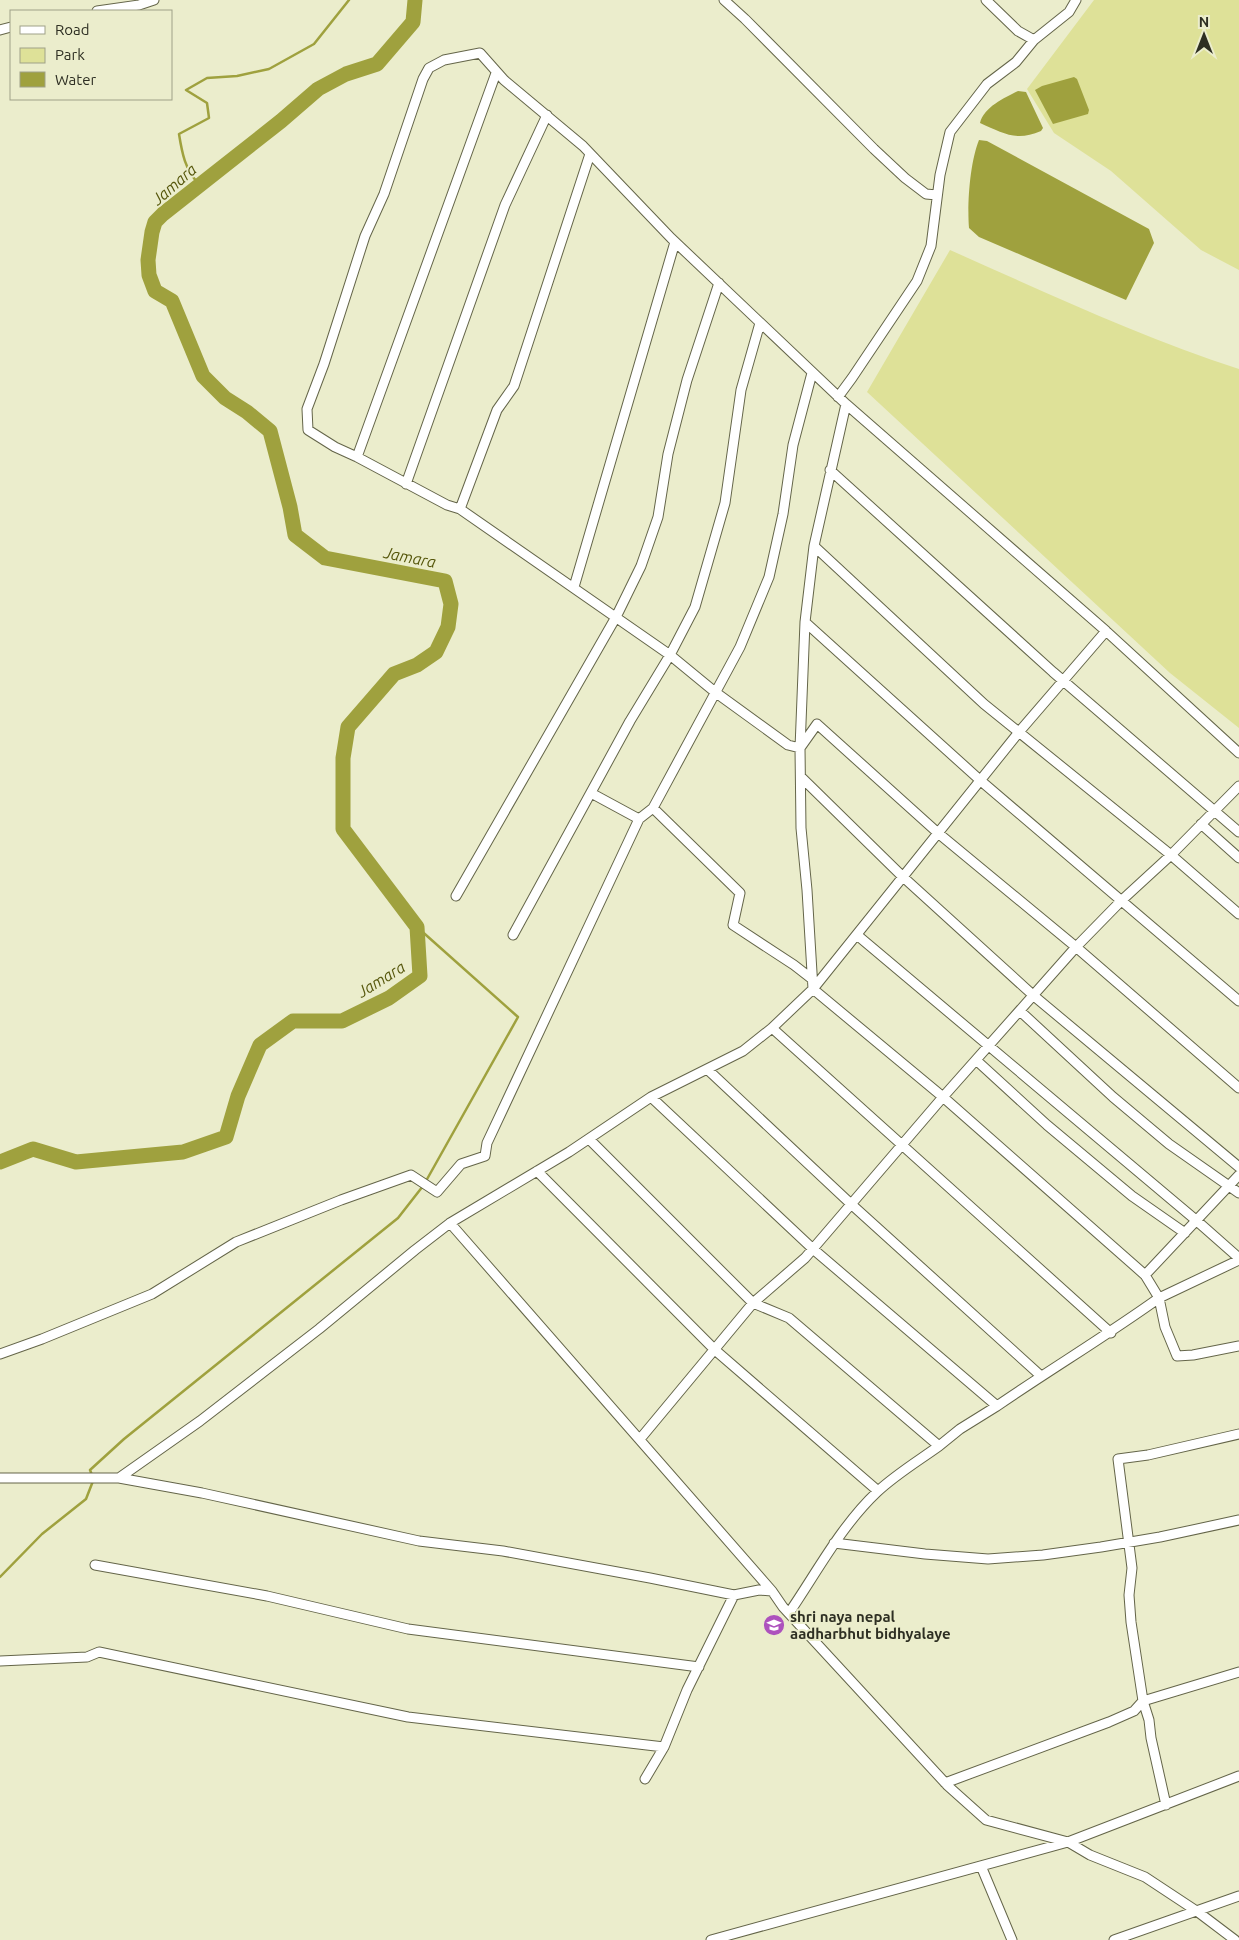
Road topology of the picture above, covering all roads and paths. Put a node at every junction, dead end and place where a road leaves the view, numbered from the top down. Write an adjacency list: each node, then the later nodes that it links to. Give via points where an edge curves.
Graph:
1 (154, 0): 5 (street)
2 (724, 0): 10 (street, via 905,178 926,194)
3 (986, 0): 6 (street, via 1018,31)
4 (1076, 0): 6 (street, via 1069,12)
5 (103, 10)
6 (1034, 40): 10 (street, via 1016,62 987,84 950,132)
7 (496, 73): 8 (street); 17 (street); 17 (street, via 480,53 444,60 430,68 422,79 384,194 365,236 307,409 308,430)
8 (546, 115): 9 (street); 19 (street, via 506,205)
9 (590, 154): 11 (street); 20 (street, via 514,386 497,410)
10 (937, 195): 15 (street, via 932,246 917,281)
11 (675, 242): 12 (street); 22 (street)
12 (719, 283): 13 (street); 23 (street, via 687,380 668,454 658,517 641,566)
13 (760, 322): 14 (street); 26 (street, via 741,390 725,503 695,607)
14 (812, 373): 15 (street); 28 (street, via 792,445 783,514 769,577 740,647)
15 (838, 396): 16 (street)
16 (846, 404): 18 (street); 25 (street)
17 (357, 457): 19 (street)
18 (830, 470): 21 (street); 27 (street)
19 (406, 484): 20 (street)
20 (460, 509): 22 (street)
21 (814, 546): 24 (street); 29 (street, via 984,704)
22 (574, 587): 23 (street)
23 (616, 616): 26 (street); 45 (street)
24 (805, 622): 30 (street); 33 (street)
25 (1106, 631): 27 (street); 31 (street)
26 (670, 655): 28 (street); 35 (street)
27 (1063, 680): 29 (street); 37 (street)
28 (715, 692): 30 (street, via 788,745); 36 (street)
29 (1019, 732): 33 (street); 42 (street)
30 (800, 748): 32 (street); 41 (street, via 817,724)
31 (1239, 753)
32 (801, 777): 44 (street); 51 (street, via 801,828)
33 (981, 781): 41 (street); 46 (street)
34 (1239, 786): 37 (street)
35 (591, 793): 38 (street); 48 (street)
36 (653, 808): 38 (street); 51 (street, via 740,893 733,925)
37 (1214, 810): 39 (street); 40 (street)
38 (639, 819): 82 (street, via 488,1143 485,1156 461,1164 436,1192 411,1175 341,1200 236,1242 152,1294)
39 (1202, 824): 42 (street); 43 (street)
40 (1239, 832)
41 (938, 833): 44 (street); 50 (street)
42 (1171, 855): 46 (street); 47 (street)
43 (1239, 858)
44 (902, 876): 49 (street); 53 (street)
45 (456, 896)
46 (1122, 900): 50 (street); 54 (street)
47 (1239, 914)
48 (513, 935)
49 (857, 935): 52 (street); 57 (street)
50 (1076, 947): 53 (street); 60 (street)
51 (812, 980): 52 (street)
52 (813, 990): 56 (street); 62 (street)
53 (1034, 996): 55 (street); 65 (street)
54 (1239, 1001)
55 (1020, 1011): 57 (street); 68 (street, via 1169,1144)
56 (772, 1028): 59 (street, via 743,1051); 64 (street)
57 (989, 1046): 58 (street); 71 (street)
58 (976, 1060): 62 (street); 73 (street, via 1132,1196)
59 (708, 1069): 61 (street); 70 (street)
60 (1239, 1088)
61 (651, 1097): 63 (street); 74 (street)
62 (943, 1097): 64 (street); 76 (street)
63 (589, 1139): 66 (street); 78 (street)
64 (902, 1144): 70 (street); 79 (street)
65 (1239, 1167)
66 (537, 1171): 72 (street); 81 (street)
67 (1239, 1175): 68 (street)
68 (1229, 1186): 69 (street); 71 (street)
69 (1239, 1193)
70 (851, 1204): 74 (street); 83 (street)
71 (1197, 1221): 73 (street); 75 (street)
72 (450, 1223): 86 (street); 89 (street, via 200,1421)
73 (1185, 1233): 76 (street)
74 (813, 1249): 78 (street); 84 (street)
75 (1239, 1259): 77 (street)
76 (1145, 1275): 77 (street)
77 (1159, 1298): 79 (street); 80 (street, via 1165,1328 1177,1356)
78 (753, 1303): 81 (street); 87 (street, via 790,1318)
79 (1111, 1333): 83 (street)
80 (1239, 1346)
81 (714, 1350): 86 (street); 90 (street)
82 (0, 1354)
83 (1041, 1376): 84 (street)
84 (997, 1406): 87 (street)
85 (1239, 1434): 92 (street, via 1118,1459)
86 (640, 1439): 95 (street)
87 (938, 1446): 90 (street)
88 (0, 1478): 89 (street)
89 (119, 1478): 96 (street, via 419,1541 503,1552)
90 (878, 1491): 93 (street)
91 (1239, 1520): 92 (street)
92 (1128, 1542): 93 (street, via 1042,1555 988,1559); 101 (street, via 1132,1568 1131,1622)
93 (834, 1544): 97 (street)
94 (95, 1565): 99 (street, via 266,1596 408,1629)
95 (772, 1591): 96 (street); 97 (street)
96 (734, 1595): 99 (street)
97 (789, 1613): 105 (street)
98 (0, 1661): 102 (street, via 87,1657 99,1652 408,1717)
99 (699, 1667): 102 (street)
100 (1239, 1672): 101 (street)
101 (1143, 1701): 105 (street, via 1134,1711 1109,1722); 106 (street)
102 (664, 1748): 104 (street)
103 (1239, 1776): 106 (street)
104 (645, 1778)
105 (946, 1783): 107 (street, via 986,1820)
106 (1166, 1805): 107 (street)
107 (1068, 1842): 108 (street); 110 (street, via 1090,1855 1145,1877)
108 (981, 1866): 111 (street); 112 (street)
109 (1239, 1896): 110 (street)
110 (1198, 1912): 113 (street); 114 (street)
111 (710, 1940)
112 (1012, 1940)
113 (1114, 1940)
114 (1235, 1940)

